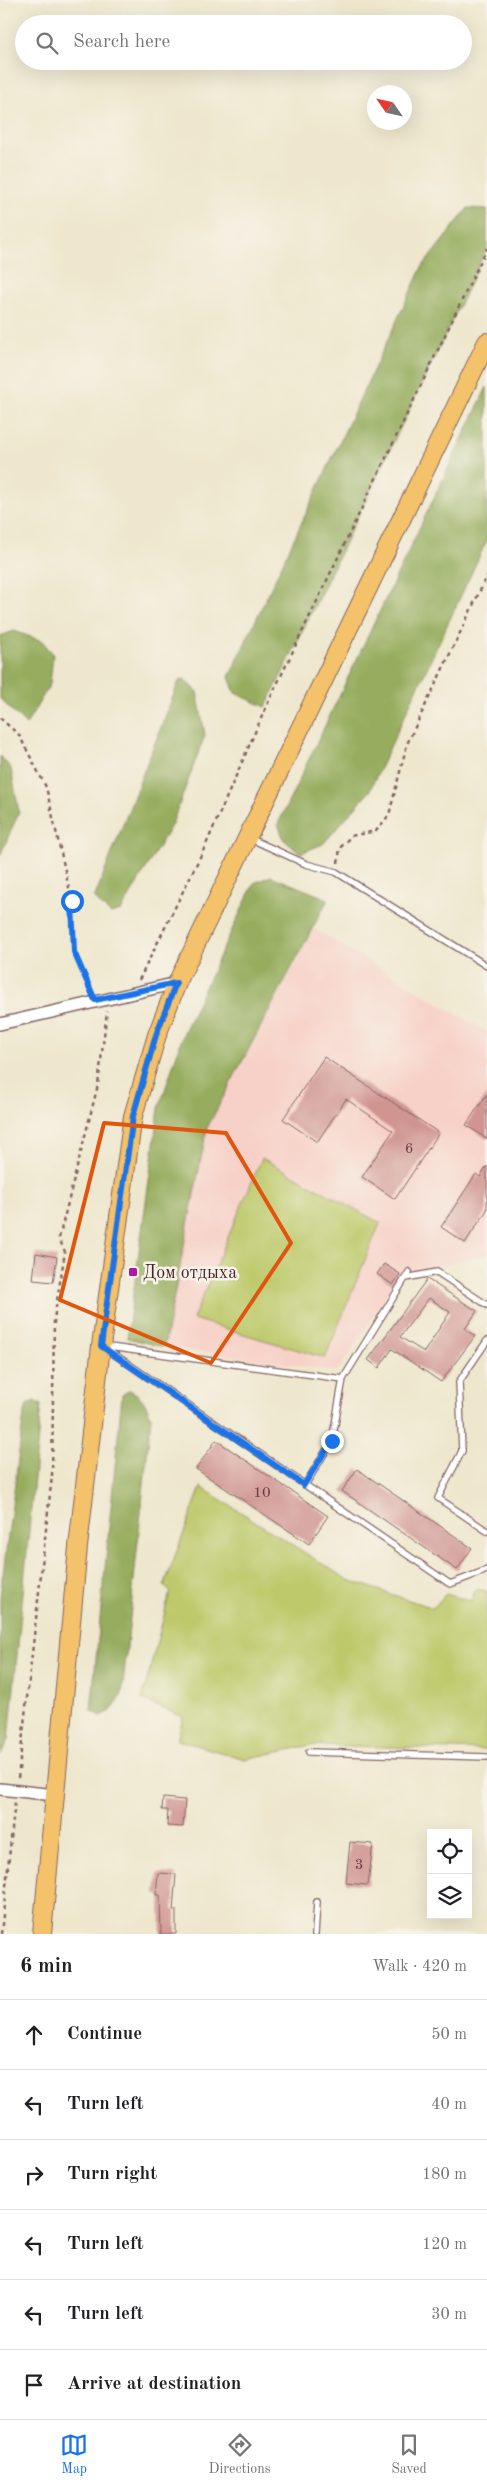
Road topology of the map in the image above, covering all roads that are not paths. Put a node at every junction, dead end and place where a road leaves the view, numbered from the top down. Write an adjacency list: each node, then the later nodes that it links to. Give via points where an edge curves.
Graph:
1 (487, 342): 2 (main road)
2 (248, 837): 3 (lane, via 306,864 336,872); 4 (main road)
3 (487, 966)
4 (176, 983): 5 (street); 10 (main road, via 156,1035 133,1116)
5 (0, 1024)
6 (410, 1272): 7 (lane)
7 (406, 1278): 8 (lane, via 437,1272); 11 (lane)
8 (487, 1305)
9 (487, 1341): 13 (lane, via 459,1382 462,1451 438,1498)
10 (101, 1346): 11 (lane); 12 (lane); 18 (main road)
11 (343, 1379): 12 (lane, via 332,1441)
12 (304, 1485): 14 (lane, via 450,1584)
13 (487, 1531)
14 (487, 1570)
15 (309, 1752): 16 (lane)
16 (487, 1757)
17 (0, 1790): 18 (street)
18 (55, 1795): 20 (main road)
19 (317, 1902): 21 (lane)
20 (42, 1934)
21 (316, 1934)

